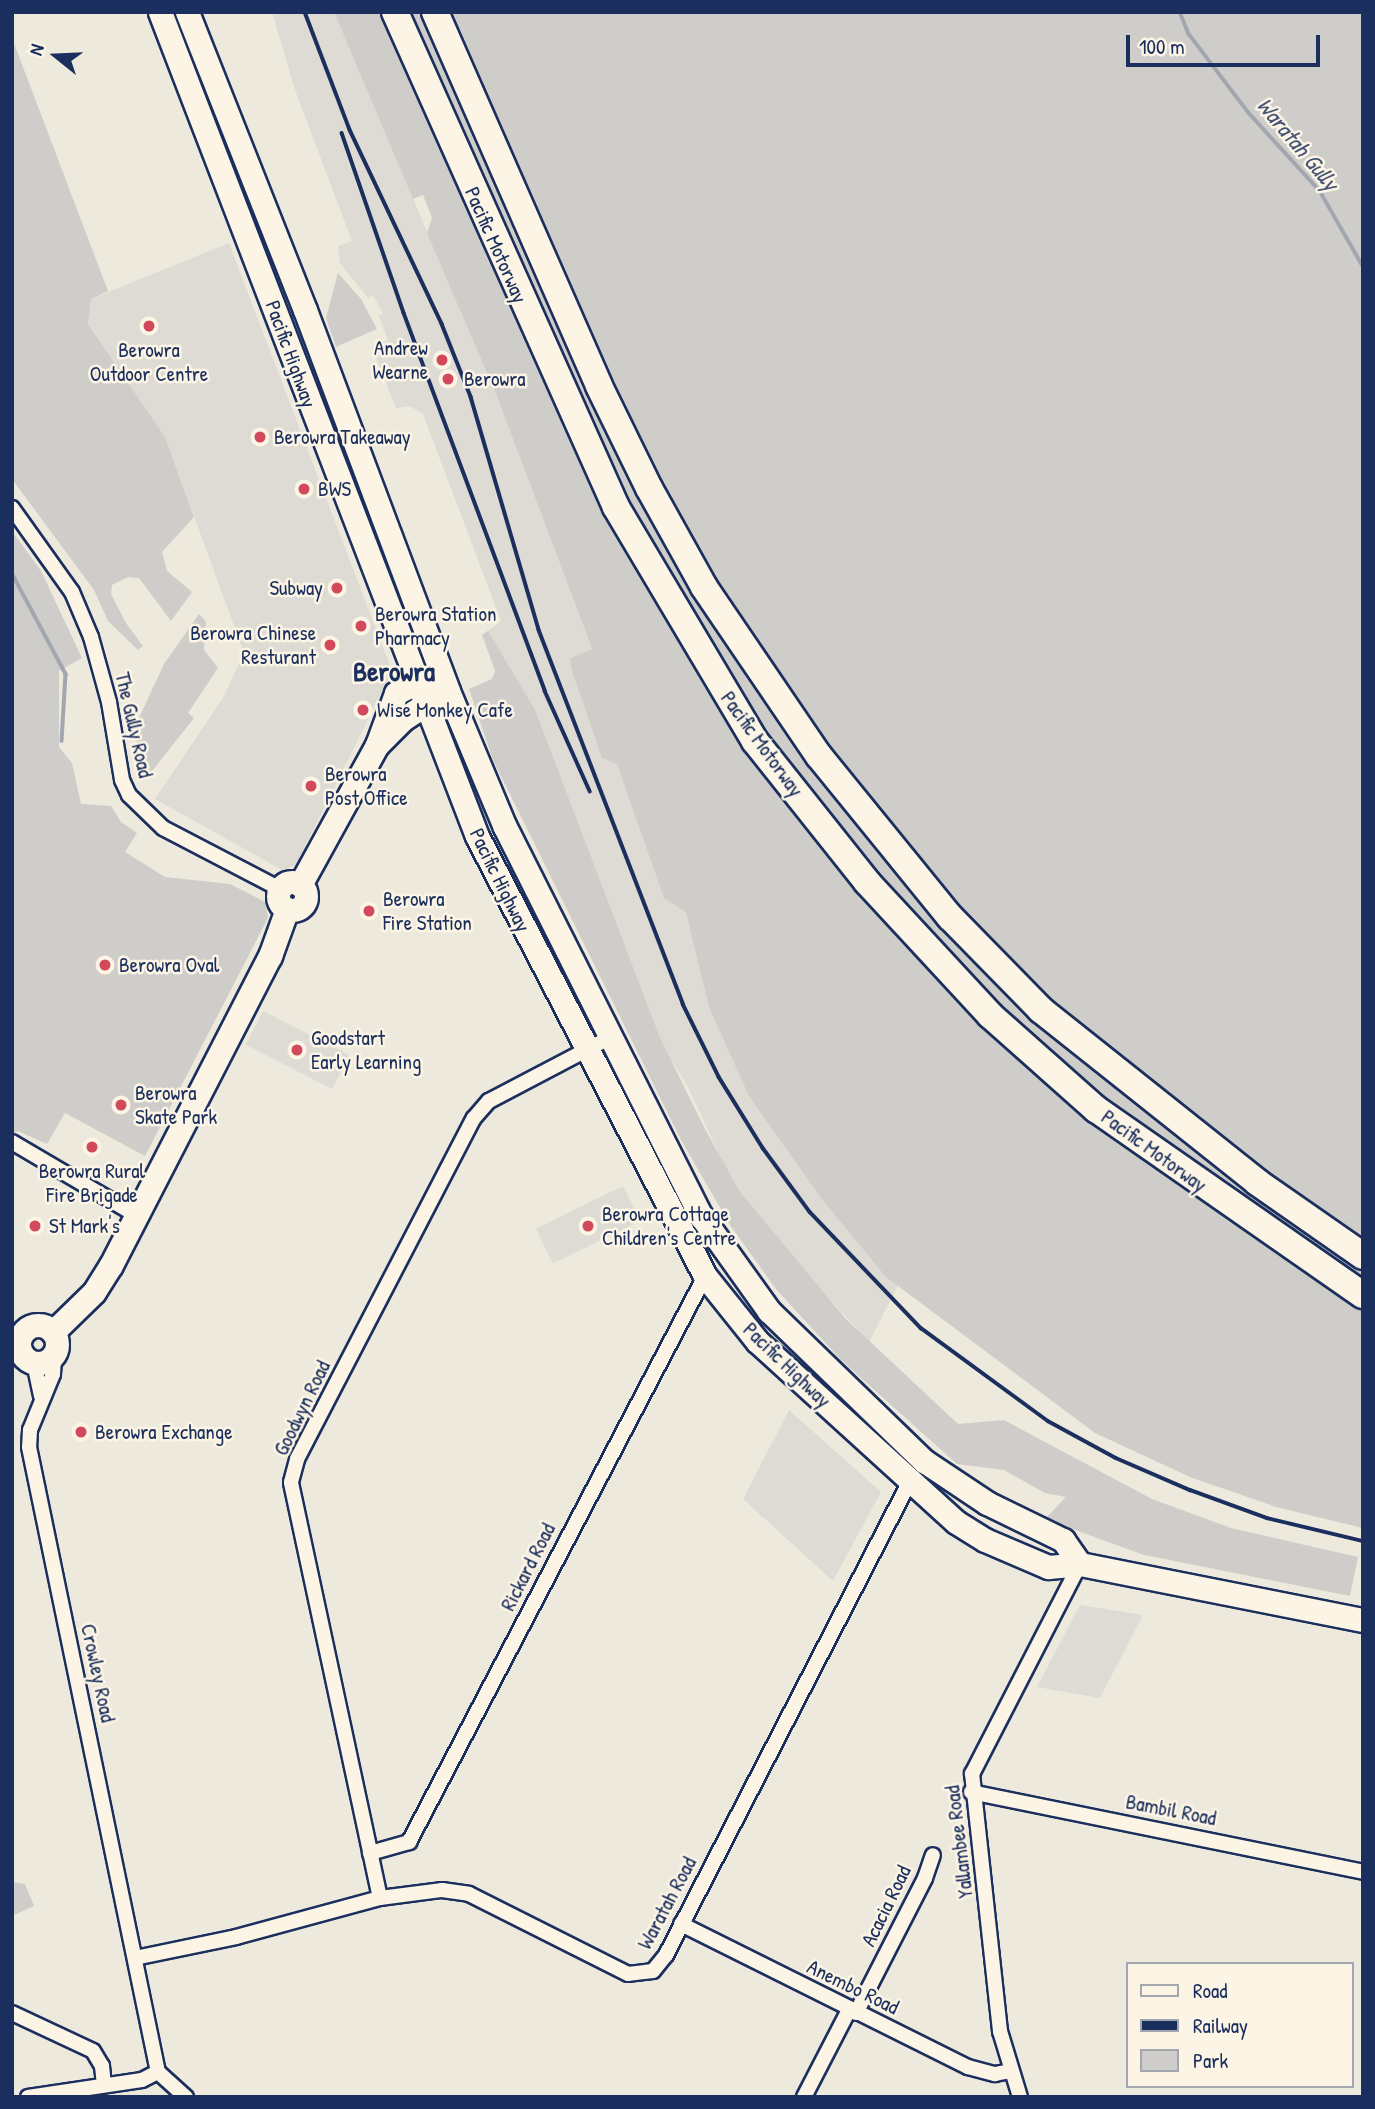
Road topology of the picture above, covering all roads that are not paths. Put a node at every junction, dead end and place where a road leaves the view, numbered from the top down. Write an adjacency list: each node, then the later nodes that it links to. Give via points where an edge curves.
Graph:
1 (160, 12): 6 (main road, Pacific Highway)
2 (187, 12): 7 (main road, Pacific Highway)
3 (395, 12): 17 (highway, Pacific Motorway, via 616,507 755,741 867,882 990,1015 1096,1109)
4 (435, 12): 15 (highway, Pacific Motorway, via 599,386 649,488 704,587 819,756 950,917 1041,1010 1256,1182)
5 (12, 508): 10 (street, The Gully Road, via 72,592 91,637 109,702 122,780 138,808 163,828)
6 (415, 682): 7 (main road); 8 (main road, Pacific Highway); 9 (main road, via 396,693)
7 (444, 682): 8 (main road); 11 (main road, Pacific Highway, via 505,827)
8 (424, 705): 9 (main road); 12 (main road, Pacific Highway, via 477,836)
9 (377, 745): 10 (main road)
10 (289, 894): 14 (main road, via 270,956)
11 (611, 1037): 12 (street, Goodwyn Road); 23 (main road, Pacific Highway, via 701,1216 769,1311 932,1468 986,1503 1063,1541)
12 (586, 1051): 16 (main road, Pacific Highway); 26 (street, Goodwyn Road, via 489,1101 474,1118 297,1459 291,1482)
13 (12, 1142): 14 (street)
14 (136, 1215): 18 (main road, via 94,1292)
15 (1363, 1256)
16 (705, 1276): 22 (main road, Pacific Highway, via 757,1341); 26 (street, Rickard Road, via 409,1842)
17 (1363, 1295)
18 (53, 1332): 19 (main road, via 32,1326); 20 (main road, via 57,1346)
19 (16, 1343): 20 (main road, via 23,1356)
20 (44, 1360): 21 (street, Crowley Road); 21 (street, Crowley Road, via 53,1374)
21 (41, 1398): 31 (street, Crowley Road, via 29,1447)
22 (910, 1480): 23 (main road, Pacific Highway, via 956,1522 985,1540 1048,1567); 30 (street, Waratah Road)
23 (1080, 1564): 24 (main road, Pacific Highway); 25 (street, Yallambee Road, via 981,1751)
24 (1363, 1620)
25 (971, 1792): 28 (street, Bambil Road); 34 (street, Yallambee Road, via 1000,2031)
26 (370, 1853): 29 (street, Goodwyn Road)
27 (933, 1855): 32 (street, Acacia Road)
28 (1363, 1872)
29 (380, 1898): 30 (street, Waratah Road, via 442,1890 469,1894 636,1975 660,1965); 31 (street, Waratah Road, via 236,1937)
30 (681, 1924): 32 (street, Anembo Road)
31 (135, 1958): 35 (street, Crowley Road)
32 (852, 2011): 34 (street, Anembo Road, via 968,2067 995,2074); 39 (street, Acacia Road)
33 (12, 2013): 36 (street, via 93,2051 102,2066)
34 (1010, 2071): 40 (street, Yallambee Road)
35 (158, 2072): 36 (street); 38 (street)
36 (104, 2085): 37 (street)
37 (28, 2097)
38 (186, 2097)
39 (804, 2097)
40 (1020, 2097)

